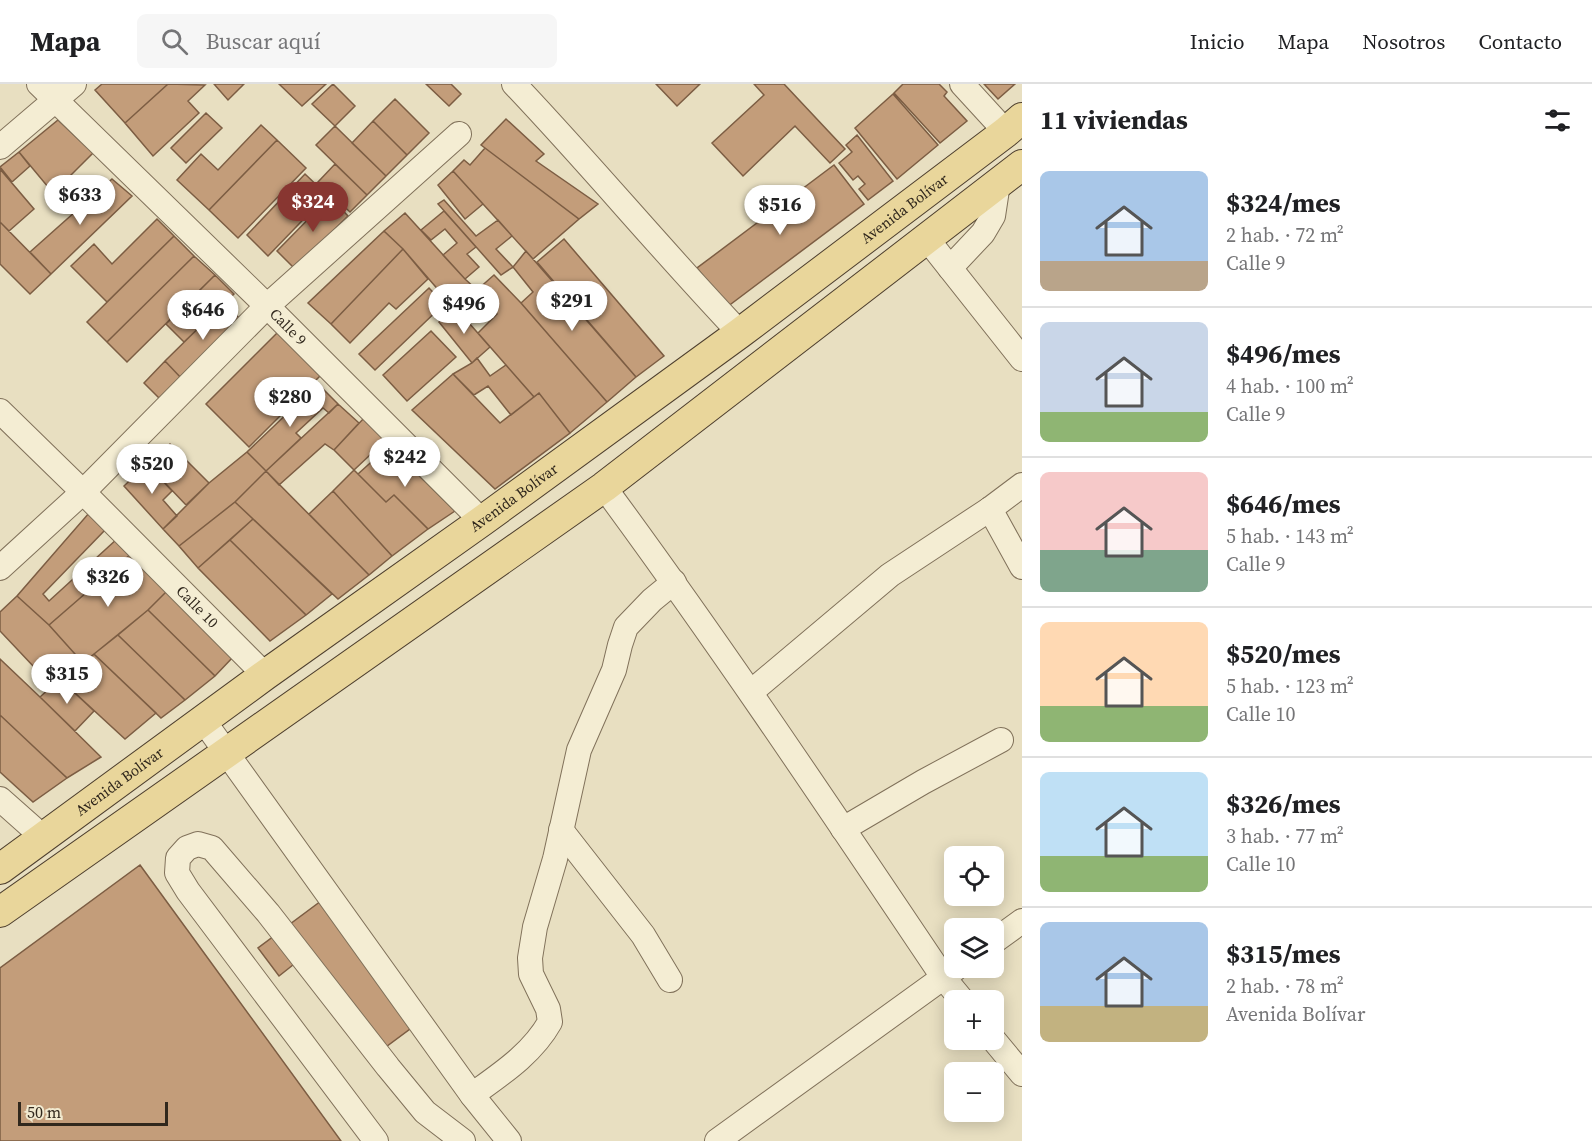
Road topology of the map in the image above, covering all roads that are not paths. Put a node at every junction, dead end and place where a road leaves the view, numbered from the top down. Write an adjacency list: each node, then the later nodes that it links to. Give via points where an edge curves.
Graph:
1 (74, 84): 4 (street)
2 (514, 84): 13 (street)
3 (962, 84): 5 (street)
4 (47, 92): 7 (street); 12 (street, Calle 9)
5 (1014, 125): 13 (main road, Avenida Bolívar)
6 (459, 134): 12 (street)
7 (0, 147)
8 (1022, 165): 9 (main road)
9 (998, 183): 10 (main road); 11 (street, via 993,216 983,233)
10 (927, 239): 11 (street); 17 (main road)
11 (950, 268): 14 (street)
12 (267, 306): 18 (street); 20 (street, Calle 9)
13 (740, 333): 20 (main road, Avenida Bolívar)
14 (1022, 359)
15 (0, 411): 18 (street, Calle 10)
16 (1022, 485): 19 (street)
17 (604, 487): 23 (street); 28 (main road)
18 (83, 492): 22 (street); 24 (street, Calle 10)
19 (990, 509): 21 (street); 25 (street, via 890,575)
20 (482, 522): 24 (main road, Avenida Bolívar)
21 (1022, 567)
22 (0, 568)
23 (674, 582): 25 (street); 31 (street, via 626,627 614,670 579,750)
24 (264, 675): 26 (main road, Avenida Bolívar)
25 (751, 692): 30 (street)
26 (203, 720): 28 (street); 32 (main road, Avenida Bolívar)
27 (1000, 740): 30 (street)
28 (226, 752): 34 (main road); 42 (street)
29 (0, 799): 32 (street)
30 (843, 829): 37 (street)
31 (561, 830): 39 (street, via 643,935); 42 (street, via 530,958 531,974 550,1022 543,1036 516,1063)
32 (44, 838): 33 (main road, Avenida Bolívar)
33 (0, 869)
34 (0, 912)
35 (1022, 921): 36 (street)
36 (1004, 934)
37 (944, 964)
38 (944, 976): 46 (street)
39 (670, 980)
40 (1002, 1050): 41 (street)
41 (1022, 1074)
42 (472, 1095): 45 (street)
43 (376, 1141): 44 (street, via 188,891 177,873 178,858 187,848 198,844 212,848 425,1112)
44 (463, 1141)
45 (509, 1141)
46 (717, 1141)

